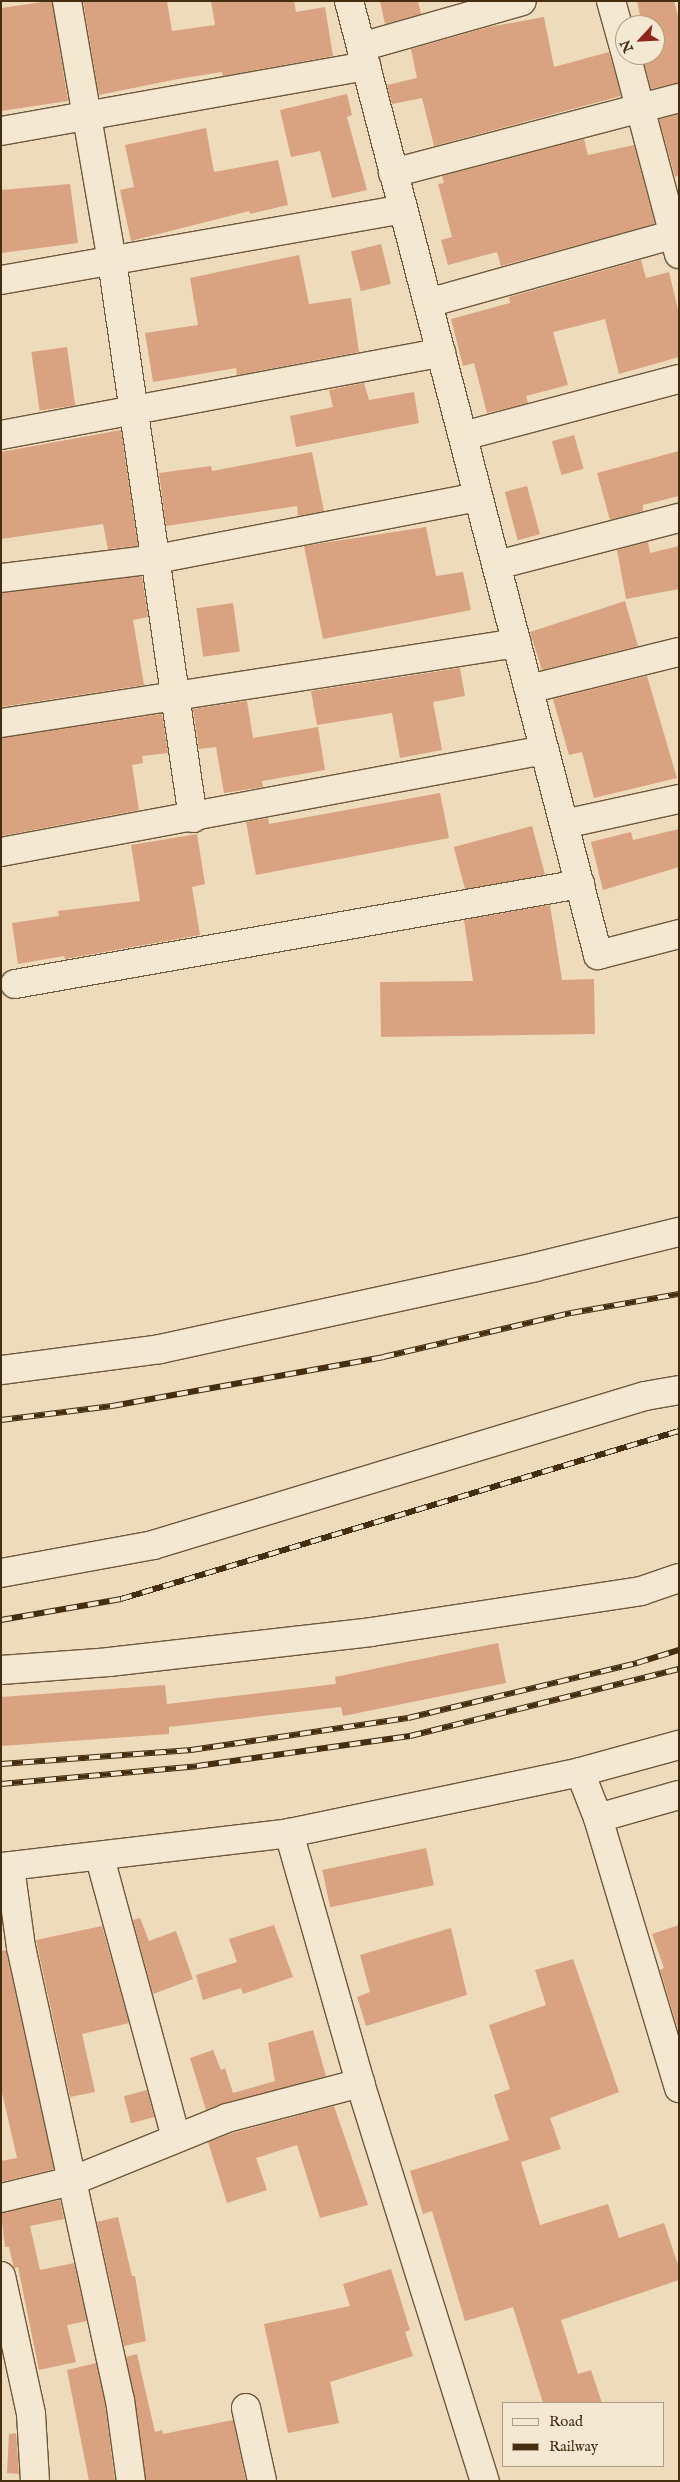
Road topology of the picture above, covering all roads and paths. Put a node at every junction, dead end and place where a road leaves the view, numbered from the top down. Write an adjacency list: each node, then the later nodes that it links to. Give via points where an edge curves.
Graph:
1 (67, 1): 10 (street)
2 (349, 1): 6 (street)
3 (522, 1): 6 (street)
4 (611, 1): 5 (street)
5 (615, 15)
6 (363, 57): 10 (street); 12 (street)
7 (629, 65): 9 (street)
8 (679, 98): 9 (street)
9 (640, 107): 12 (street); 14 (street)
10 (85, 116): 11 (street); 15 (street)
11 (1, 131)
12 (394, 173): 13 (street)
13 (403, 210): 15 (street); 17 (street)
14 (677, 240): 17 (street)
15 (112, 261): 16 (street); 20 (street)
16 (1, 280)
17 (428, 303): 18 (street)
18 (441, 353): 20 (street); 22 (street)
19 (679, 380): 22 (street)
20 (134, 410): 21 (street); 25 (street)
21 (1, 435)
22 (463, 436): 23 (street)
23 (478, 496): 25 (street); 26 (street)
24 (679, 518): 26 (street)
25 (156, 559): 27 (street); 31 (street)
26 (497, 565): 28 (street)
27 (1, 578)
28 (517, 643): 30 (street); 31 (street)
29 (679, 652): 30 (street)
30 (529, 689): 33 (street)
31 (176, 696): 32 (street); 35 (street)
32 (1, 723)
33 (545, 750): 35 (street); 36 (street)
34 (679, 799): 36 (street)
35 (193, 818): 37 (street)
36 (564, 824): 38 (street)
37 (1, 852)
38 (580, 884): 39 (street, via 598,955); 40 (street)
39 (679, 934)
40 (15, 984)
41 (679, 1232): 42 (street, via 160,1349)
42 (1, 1370)
43 (679, 1390): 44 (street, via 635,1399 153,1545)
44 (1, 1573)
45 (679, 1578): 46 (street, via 641,1591 371,1632 109,1662)
46 (1, 1670)
47 (679, 1745): 48 (street)
48 (580, 1772): 50 (street); 51 (street)
49 (679, 1795): 50 (street)
50 (598, 1818): 54 (street)
51 (289, 1833): 52 (street); 55 (street)
52 (100, 1858): 53 (street); 57 (street)
53 (6, 1867): 58 (street)
54 (674, 2054): 56 (street)
55 (360, 2083): 57 (street, via 227,2118); 65 (street)
56 (679, 2088)
57 (176, 2138): 58 (street)
58 (72, 2181): 59 (street); 63 (street, via 120,2400)
59 (1, 2198)
60 (1, 2276): 62 (street, via 32,2414)
61 (246, 2408): 64 (street)
62 (35, 2481)
63 (131, 2481)
64 (262, 2481)
65 (485, 2481)

